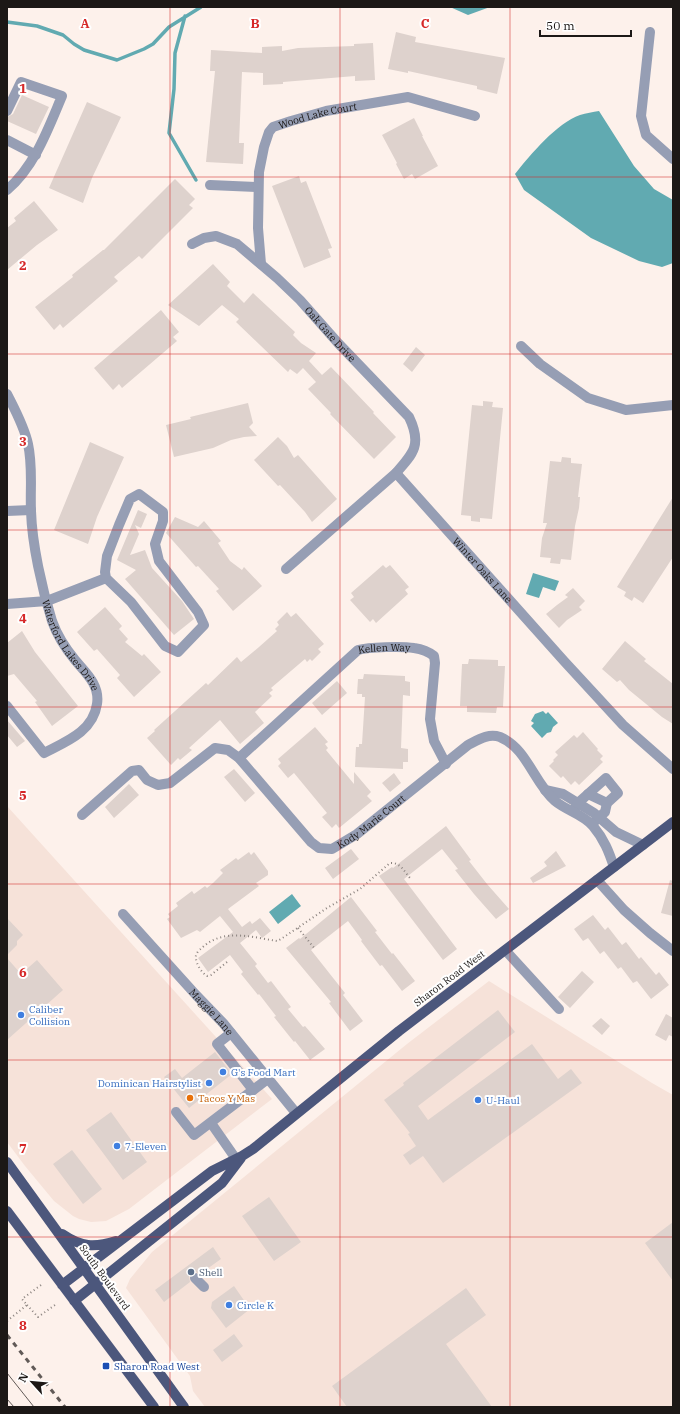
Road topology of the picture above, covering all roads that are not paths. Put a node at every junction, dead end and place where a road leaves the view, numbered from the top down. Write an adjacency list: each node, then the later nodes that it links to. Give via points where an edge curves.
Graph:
1 (650, 32): 6 (street, via 642,125 646,136)
2 (7, 111): 5 (street, via 21,82 62,96)
3 (475, 116): 8 (street, Wood Lake Court, via 408,97 326,111 291,120 273,127 269,132 260,166)
4 (7, 140): 5 (street)
5 (36, 155): 9 (street)
6 (673, 159)
7 (210, 185): 8 (street)
8 (258, 187): 11 (street, Wood Lake Court)
9 (7, 190)
10 (192, 244): 11 (street, Oak Gate Drive, via 216,236 237,244)
11 (261, 264): 15 (street, Oak Gate Drive, via 300,300 409,417 415,430 416,443 410,456)
12 (521, 346): 14 (street, via 540,364 588,398 626,410)
13 (7, 394): 16 (street, Waterford Lakes Drive, via 28,443 31,465)
14 (673, 405)
15 (396, 473): 18 (street); 25 (street, Winter Oaks Lane, via 623,725)
16 (31, 510): 17 (street); 20 (street, Waterford Lakes Drive, via 33,539)
17 (7, 511)
18 (286, 569)
19 (106, 578): 19 (street, via 131,602 165,646 178,652 204,625 198,612 159,561 155,544 163,521 162,512 139,494 130,499 119,525 107,556 104,572); 20 (street)
20 (47, 601): 21 (street); 22 (street, Waterford Lakes Drive, via 62,641 96,688 98,700 94,716 88,726 73,738 44,753)
21 (7, 604)
22 (7, 706)
23 (239, 758): 24 (street, Kody Marie Court, via 311,842 319,848 332,849 357,834); 24 (street, Kellen Way, via 358,650 414,648 430,652 434,656 430,719 434,741); 29 (street, Kody Marie Court, via 228,750 215,748 170,783 158,785 147,780 139,770 132,771)
24 (446, 764): 28 (street, Kody Marie Court, via 481,738 499,737 517,750 545,790 556,801)
25 (673, 769)
26 (588, 794): 27 (street); 27 (street, via 606,778 618,793); 28 (street)
27 (607, 803): 30 (street, via 605,812)
28 (575, 807): 30 (street, Kody Marie Court, via 581,815)
29 (82, 815)
30 (596, 821): 32 (street, Kody Marie Court); 33 (street, Kody Marie Court)
31 (673, 822): 32 (main road, Sharon Road West)
32 (643, 845): 33 (main road, Sharon Road West)
33 (614, 867): 34 (main road, Sharon Road West)
34 (598, 880): 36 (main road, Sharon Road West); 37 (street, via 624,910)
35 (123, 914): 39 (street, Maggie Lane)
36 (506, 951): 38 (street); 43 (main road, Sharon Road West)
37 (673, 951)
38 (559, 1009)
39 (231, 1032): 40 (street, Maggie Lane); 41 (street, via 217,1044)
40 (268, 1078): 41 (street); 43 (street, Maggie Lane)
41 (253, 1090): 44 (street)
42 (176, 1112): 44 (street, via 194,1136)
43 (296, 1113): 45 (main road, Sharon Road West)
44 (211, 1123): 45 (street)
45 (239, 1157): 49 (main road, Sharon Road West, via 212,1171); 52 (main road, Sharon Road West, via 222,1183)
46 (7, 1162): 48 (main road, South Boulevard)
47 (7, 1210): 53 (main road)
48 (58, 1232): 49 (main road, via 80,1244 103,1245); 50 (main road, South Boulevard)
49 (122, 1240): 50 (main road, Sharon Road West)
50 (84, 1268): 52 (main road, South Boulevard); 53 (main road, Sharon Road West)
51 (195, 1278): 54 (street)
52 (96, 1284): 55 (main road, Sharon Road West); 57 (main road, South Boulevard)
53 (62, 1285): 55 (main road)
54 (204, 1287)
55 (74, 1301): 56 (main road)
56 (154, 1407)
57 (184, 1407)

